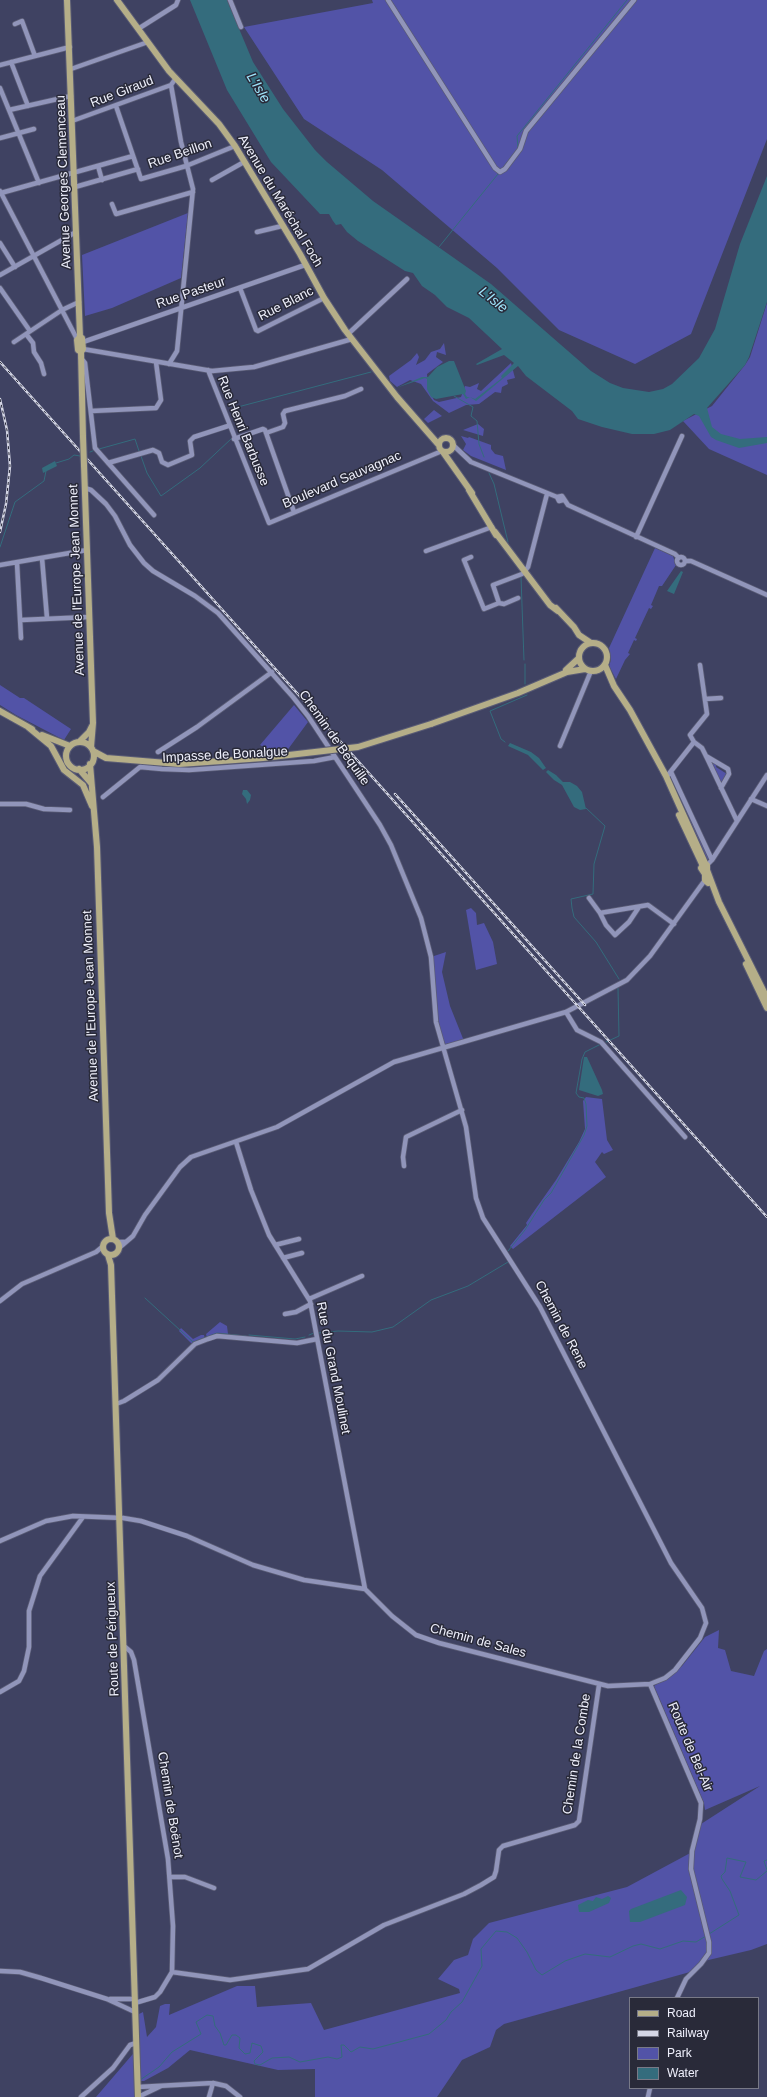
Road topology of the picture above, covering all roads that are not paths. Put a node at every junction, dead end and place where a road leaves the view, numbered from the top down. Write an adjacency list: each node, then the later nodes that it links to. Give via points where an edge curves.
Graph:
1 (68, 0): 11 (main road, Avenue Georges Clemenceau)
2 (117, 0): 9 (main road, Avenue du Maréchal Foch)
3 (178, 0): 9 (street, via 176,5)
4 (230, 0): 8 (street)
5 (388, 0): 6 (street, via 495,168 500,172 520,149 526,131)
6 (634, 0)
7 (14, 24): 12 (street, via 22,21)
8 (241, 27)
9 (138, 29): 10 (main road, Avenue du Maréchal Foch)
10 (148, 42): 15 (street); 16 (main road, Avenue du Maréchal Foch)
11 (70, 47): 12 (street); 15 (main road, Avenue Georges Clemenceau)
12 (35, 56): 13 (street)
13 (10, 62): 14 (street); 20 (street)
14 (0, 65)
15 (71, 69): 19 (main road, Avenue Georges Clemenceau)
16 (176, 78): 17 (street, Rue Giraud); 27 (main road, Avenue du Maréchal Foch, via 201,103)
17 (171, 85): 21 (street, Rue Giraud); 31 (street)
18 (0, 88): 22 (street)
19 (71, 96): 20 (street); 23 (main road, Avenue Georges Clemenceau)
20 (28, 106): 22 (street)
21 (116, 106): 23 (street, Rue Giraud); 28 (street)
22 (9, 110): 25 (street)
23 (72, 121): 33 (main road, Avenue Georges Clemenceau)
24 (34, 129): 25 (street)
25 (19, 134): 26 (street); 36 (street)
26 (0, 138)
27 (234, 146): 29 (main road, Avenue du Maréchal Foch); 31 (street, Rue Beillon)
28 (133, 156): 30 (street); 32 (street)
29 (244, 162): 35 (street); 41 (main road, Avenue du Maréchal Foch)
30 (98, 166): 33 (street); 34 (street)
31 (186, 166): 32 (street, Rue Beillon, via 142,179); 39 (street)
32 (138, 170): 34 (street)
33 (75, 173): 36 (street); 37 (main road, Avenue Georges Clemenceau)
34 (102, 180): 37 (street)
35 (212, 180)
36 (39, 182): 38 (street)
37 (75, 187): 42 (main road, Avenue Georges Clemenceau)
38 (1, 192): 45 (street)
39 (192, 192): 40 (street, via 116,214); 54 (street)
40 (112, 204)
41 (282, 226): 43 (street); 46 (main road, Avenue du Maréchal Foch)
42 (76, 232): 45 (street); 53 (main road, Avenue Georges Clemenceau)
43 (257, 232)
44 (0, 243): 47 (street)
45 (33, 256): 47 (street); 55 (street)
46 (305, 265): 51 (street, Rue Pasteur); 52 (main road, Avenue du Maréchal Foch)
47 (15, 267): 48 (street)
48 (0, 276)
49 (407, 279): 57 (street)
50 (0, 288): 56 (street)
51 (240, 288): 52 (street, Rue Blanc, via 258,331); 54 (street, Rue Pasteur)
52 (324, 298): 57 (main road, Avenue du Maréchal Foch)
53 (79, 302): 55 (street); 59 (main road, Avenue Georges Clemenceau)
54 (180, 308): 59 (street, Rue Pasteur); 61 (street, via 177,351)
55 (62, 310): 56 (street); 59 (street)
56 (28, 332): 58 (street); 63 (street)
57 (350, 336): 62 (street, via 254,367); 66 (main road, Avenue du Maréchal Foch)
58 (14, 342)
59 (81, 346): 60 (street); 65 (street, Avenue Georges Clemenceau); 70 (main road, Avenue Georges Clemenceau)
60 (156, 362): 61 (street); 65 (street, via 161,400 156,408)
61 (169, 364): 62 (street)
62 (208, 370): 67 (street, Rue Henri Barbusse)
63 (44, 374)
64 (361, 389): 68 (street, via 345,396 285,411 283,427)
65 (91, 411): 74 (street, Avenue Georges Clemenceau, via 96,448)
66 (417, 419): 71 (main road, Avenue du Maréchal Foch, via 436,436); 73 (main road, Avenue du Maréchal Foch)
67 (228, 426): 72 (street, Rue Henri Barbusse); 74 (street, via 194,437 190,441 192,455 168,464 162,462 159,453 154,450)
68 (266, 433): 72 (street, via 262,429); 77 (street)
69 (682, 436): 81 (street)
70 (83, 437): 75 (main road, Avenue de l'Europe Jean Monnet, bridge)
71 (442, 438): 73 (main road); 73 (main road, Avenue du Maréchal Foch, via 450,439)
72 (234, 439): 79 (street, Rue Henri Barbusse)
73 (445, 448): 76 (street, via 458,451 472,462); 77 (street, Boulevard Sauvagnac); 80 (main road, Avenue du Maréchal Foch, via 456,471)
74 (108, 463): 78 (street, Avenue Georges Clemenceau)
75 (85, 488): 82 (main road, Avenue de l'Europe Jean Monnet); 103 (street, Chemin de Bequille, via 106,504 130,545 144,563 218,613)
76 (547, 494): 81 (street, via 562,496 568,505); 88 (street, via 528,567)
77 (294, 512): 79 (street, Boulevard Sauvagnac)
78 (154, 515)
79 (269, 523)
80 (493, 530): 83 (street); 88 (main road, Avenue du Maréchal Foch)
81 (636, 537): 89 (street, via 675,554 680,564 684,564 685,561 693,562)
82 (87, 550): 85 (street); 93 (main road, Avenue de l'Europe Jean Monnet)
83 (426, 550)
84 (471, 557): 91 (street, via 464,560 484,609)
85 (42, 558): 86 (street); 92 (street)
86 (17, 563): 87 (street); 94 (street)
87 (0, 565)
88 (523, 573): 91 (street, via 493,585); 95 (main road)
89 (767, 595)
90 (518, 598): 91 (street, via 504,604)
91 (499, 603)
92 (47, 618): 93 (street); 94 (street)
93 (89, 618): 109 (main road, Avenue de l'Europe Jean Monnet)
94 (21, 620): 96 (street)
95 (578, 635): 97 (main road); 98 (main road)
96 (21, 638)
97 (591, 643): 98 (main road); 100 (main road, via 601,645 606,650)
98 (582, 649): 99 (main road)
99 (579, 658): 102 (main road); 104 (main road, via 568,669)
100 (605, 665): 102 (main road); 105 (main road)
101 (700, 665): 107 (street)
102 (591, 670): 104 (main road, via 567,672); 105 (main road, via 603,674); 115 (street)
103 (272, 672): 117 (street); 120 (street, Chemin de Bequille, via 308,716)
104 (538, 685): 121 (main road, bridge, via 431,724 358,747 179,764)
105 (614, 686): 134 (main road, via 653,754 696,855)
106 (721, 698): 107 (street)
107 (706, 699): 113 (street, via 706,714 690,735)
108 (0, 712): 110 (main road)
109 (93, 723): 112 (main road, via 89,732); 116 (main road, Avenue de l'Europe Jean Monnet)
110 (28, 727): 111 (main road); 132 (main road, via 51,746 64,770 83,785)
111 (45, 736): 114 (main road); 118 (main road)
112 (79, 742): 114 (main road); 116 (main road)
113 (694, 742): 119 (street, via 702,748); 134 (street, via 670,773)
114 (70, 746): 118 (main road)
115 (560, 746)
116 (92, 749): 121 (main road); 122 (main road)
117 (158, 752)
118 (66, 755): 123 (main road, via 68,764)
119 (706, 756): 126 (street); 126 (street, via 728,769 729,774)
120 (335, 757): 127 (street, Impasse de Bonalgue, via 314,761 189,770 140,767); 143 (street, Chemin de Bequille, via 388,839 421,918 431,957 436,1022)
121 (106, 758): 122 (main road)
122 (91, 763): 123 (main road, via 86,768); 125 (main road, Avenue de l'Europe Jean Monnet)
123 (79, 769): 125 (main road)
124 (767, 775): 128 (street)
125 (91, 784): 132 (main road, Avenue de l'Europe Jean Monnet)
126 (721, 788): 133 (street)
127 (103, 797)
128 (752, 799): 130 (street); 133 (street)
129 (0, 804): 131 (street, via 26,804 44,809)
130 (767, 806)
131 (70, 810)
132 (95, 814): 149 (main road, Avenue de l'Europe Jean Monnet, via 110,1228)
133 (737, 821): 134 (street)
134 (707, 863): 135 (main road)
135 (708, 881): 139 (street); 140 (main road); 141 (main road)
136 (589, 898): 138 (street)
137 (639, 907): 138 (street); 138 (street, via 629,922 615,935); 139 (street, via 648,905)
138 (600, 913)
139 (674, 924): 142 (street, via 650,956 626,980)
140 (767, 998)
141 (767, 1008)
142 (566, 1012): 143 (street); 145 (street, via 577,1030 601,1042)
143 (444, 1049): 144 (street, Chemin de Rene); 146 (street, via 394,1062 277,1127)
144 (462, 1110): 147 (street, via 406,1136); 164 (street, Chemin de Rene, via 472,1155 476,1198 483,1218 540,1307 671,1563)
145 (685, 1137)
146 (236, 1142): 149 (street, via 191,1157 180,1167 133,1236 125,1242); 150 (street, Rue du Grand Moulinet, via 251,1190)
147 (404, 1166)
148 (299, 1239): 150 (street)
149 (114, 1242): 151 (main road); 151 (main road)
150 (275, 1245): 153 (street, Rue du Grand Moulinet)
151 (107, 1252): 155 (street, via 96,1252 22,1284); 159 (main road, Route de Périgueux, via 111,1265)
152 (302, 1253): 153 (street)
153 (283, 1258): 156 (street, Rue du Grand Moulinet)
154 (362, 1276): 156 (street)
155 (0, 1300)
156 (310, 1302): 157 (street, via 296,1312); 158 (street, Rue du Grand Moulinet)
157 (285, 1314)
158 (317, 1338): 159 (street, via 297,1343 212,1337 195,1344 158,1380 124,1402); 163 (street, Rue du Grand Moulinet)
159 (116, 1404): 161 (main road, Route de Périgueux)
160 (83, 1517): 161 (street); 162 (street, via 73,1516 46,1521); 168 (street, via 40,1576 29,1611 29,1647 24,1671 19,1681)
161 (120, 1518): 163 (street, via 167,1528 253,1565 304,1580); 165 (main road, Route de Périgueux)
162 (0, 1541)
163 (365, 1589): 167 (street, Chemin de Sales, via 416,1635 439,1644)
164 (696, 1599): 166 (street, Chemin de Sales, via 705,1615 705,1628 700,1638 675,1670 665,1678)
165 (124, 1646): 169 (street, Chemin de Boënot, via 134,1660); 175 (main road, Route de Périgueux)
166 (650, 1684): 167 (street, Chemin de Sales); 173 (street, Route de Bel-Air, via 701,1803 691,1869 707,1932 709,1953 686,1979)
167 (599, 1685): 172 (street, Chemin de la Combe, via 579,1821 575,1824 504,1846 499,1850 494,1877 464,1894 384,1925 308,1969 230,1980)
168 (0, 1692)
169 (170, 1877): 170 (street, via 185,1877); 172 (street, Chemin de Boënot)
170 (214, 1888)
171 (0, 1971): 174 (street, via 36,1976)
172 (172, 1972): 175 (street, via 155,1997)
173 (678, 1997)
174 (106, 1999): 175 (street); 176 (street)
175 (135, 2001): 176 (main road, Route de Périgueux)
176 (135, 2012): 177 (main road, Route de Périgueux)
177 (136, 2043): 178 (main road, Route de Périgueux); 181 (street, via 130,2045 113,2068)
178 (138, 2082): 180 (street); 182 (main road, Route de Périgueux)
179 (213, 2083): 180 (street); 183 (street); 184 (street, via 226,2086)
180 (163, 2086): 182 (street)
181 (81, 2097)
182 (138, 2097)
183 (209, 2097)
184 (240, 2097)

